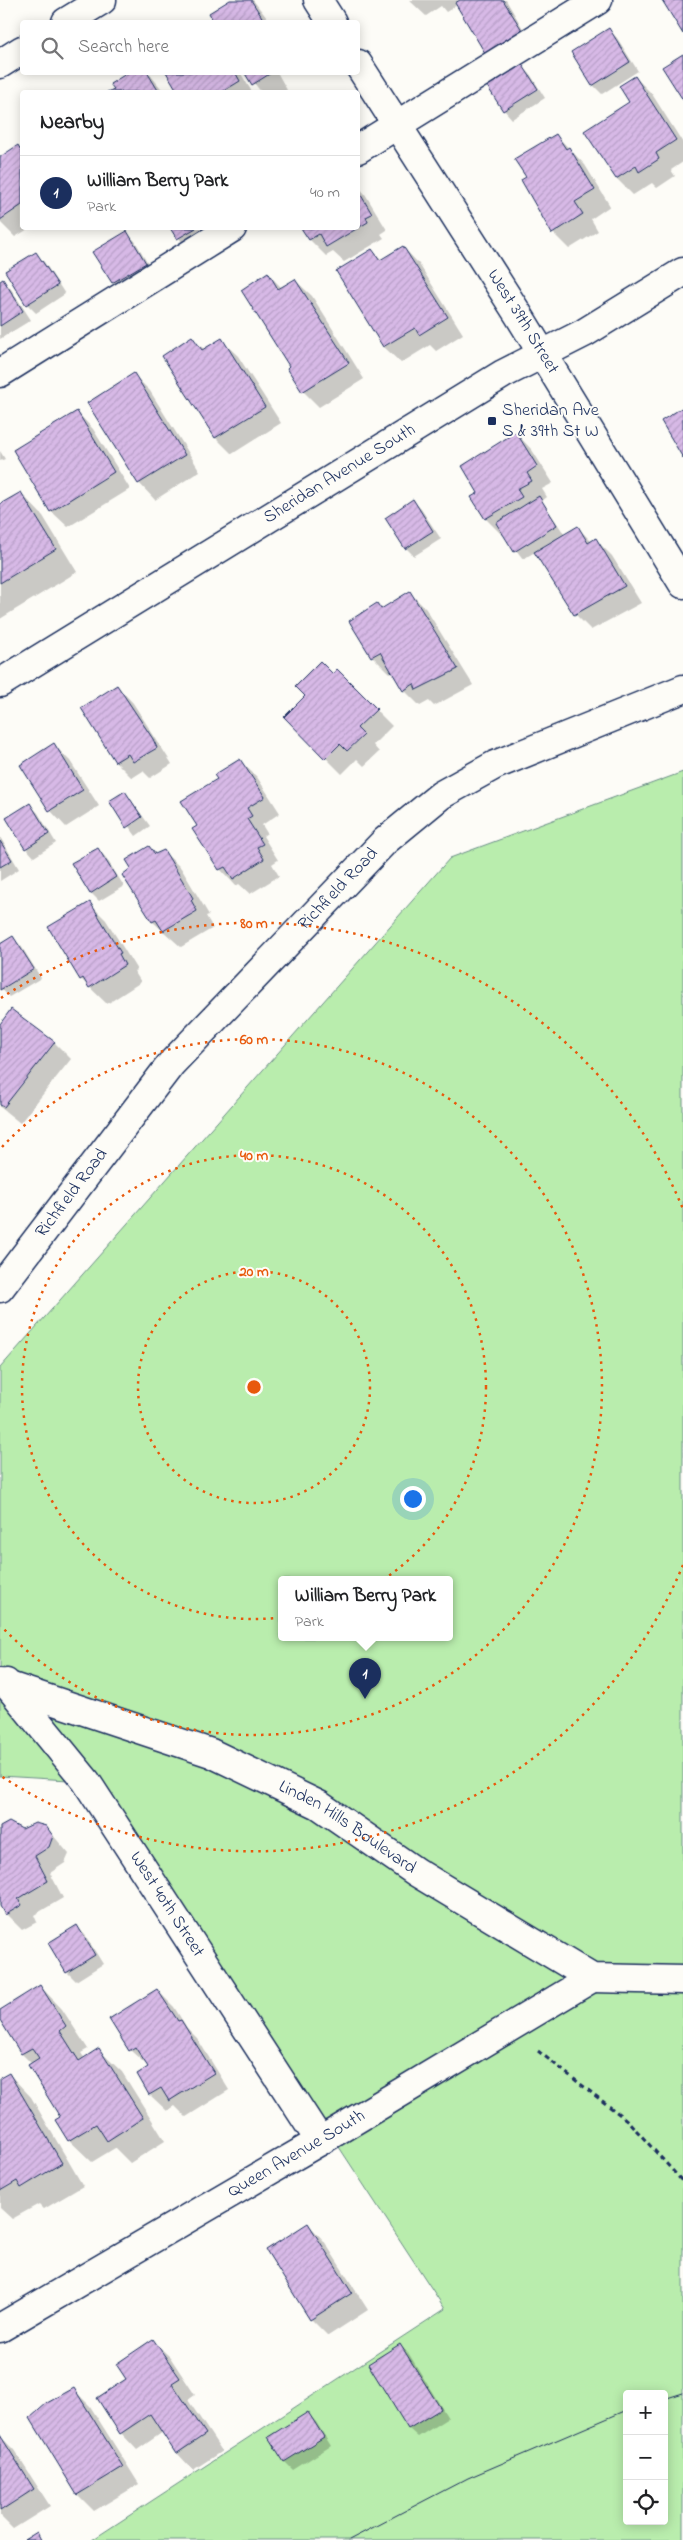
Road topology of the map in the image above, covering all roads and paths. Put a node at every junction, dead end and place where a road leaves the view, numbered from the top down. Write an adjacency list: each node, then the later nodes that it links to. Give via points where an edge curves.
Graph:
1 (102, 0): 4 (street)
2 (318, 0): 5 (street)
3 (598, 0): 9 (street)
4 (69, 20)
5 (331, 20)
6 (20, 51): 7 (street)
7 (0, 64)
8 (360, 67): 9 (street, West 39th Street)
9 (396, 126): 10 (street); 13 (street, West 39th Street)
10 (360, 148)
11 (229, 230): 14 (street)
12 (683, 272): 13 (street, Sheridan Avenue South, via 584,334)
13 (541, 354): 15 (street, West 39th Street); 16 (street, Sheridan Avenue South, via 503,374)
14 (0, 373)
15 (683, 584)
16 (0, 683)
17 (683, 689): 18 (street, Richfield Road, via 495,765 441,795 385,841 171,1064)
18 (0, 1288)
19 (2, 1681): 20 (street, Linden Hills Boulevard, via 211,1753 319,1805 416,1872); 23 (street, West 40th Street, via 86,1781)
20 (592, 1978): 21 (street, Linden Hills Boulevard); 23 (street, Queen Avenue South)
21 (683, 1980)
22 (532, 2046): 24 (path, via 628,2121)
23 (320, 2141): 25 (street, Queen Avenue South)
24 (683, 2182)
25 (0, 2328)

